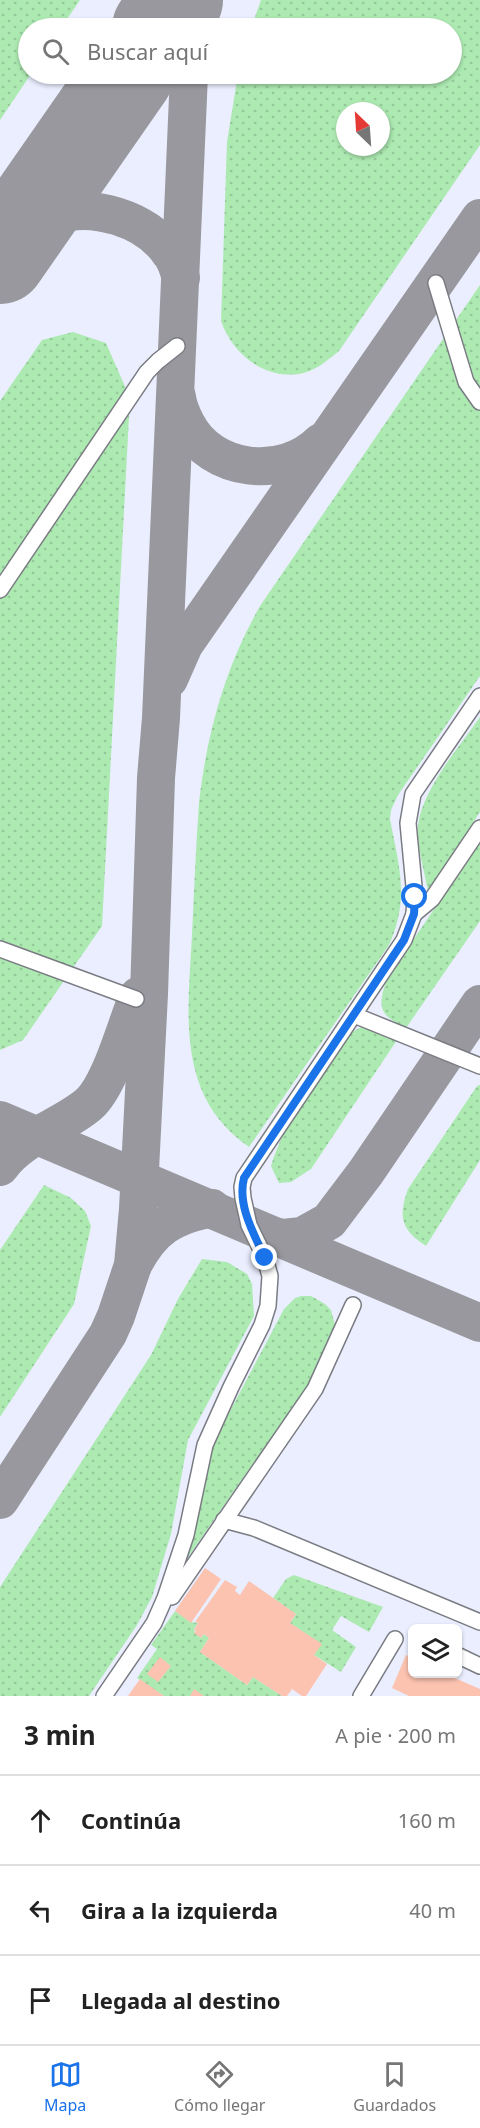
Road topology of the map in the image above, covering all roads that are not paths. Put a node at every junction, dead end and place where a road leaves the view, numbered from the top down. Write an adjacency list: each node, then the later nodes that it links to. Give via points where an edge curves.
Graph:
1 (436, 283): 3 (lane, via 466,382)
2 (177, 346): 4 (lane, via 147,372)
3 (480, 402)
4 (0, 590)
5 (480, 696): 7 (lane, via 413,794 408,823)
6 (480, 828): 7 (lane, via 432,899)
7 (414, 914): 10 (lane, via 404,940)
8 (0, 949): 9 (lane)
9 (136, 999)
10 (354, 1015): 11 (lane); 15 (lane, via 244,1178 243,1198 249,1225 270,1276 268,1306 205,1445 186,1535)
11 (480, 1066)
12 (353, 1305): 13 (lane, via 315,1389)
13 (224, 1520): 14 (lane, via 254,1528); 15 (lane)
14 (480, 1622)
15 (154, 1623): 19 (lane)
16 (395, 1639): 20 (lane)
17 (462, 1657): 18 (lane)
18 (480, 1666)
19 (104, 1696)
20 (361, 1696)

